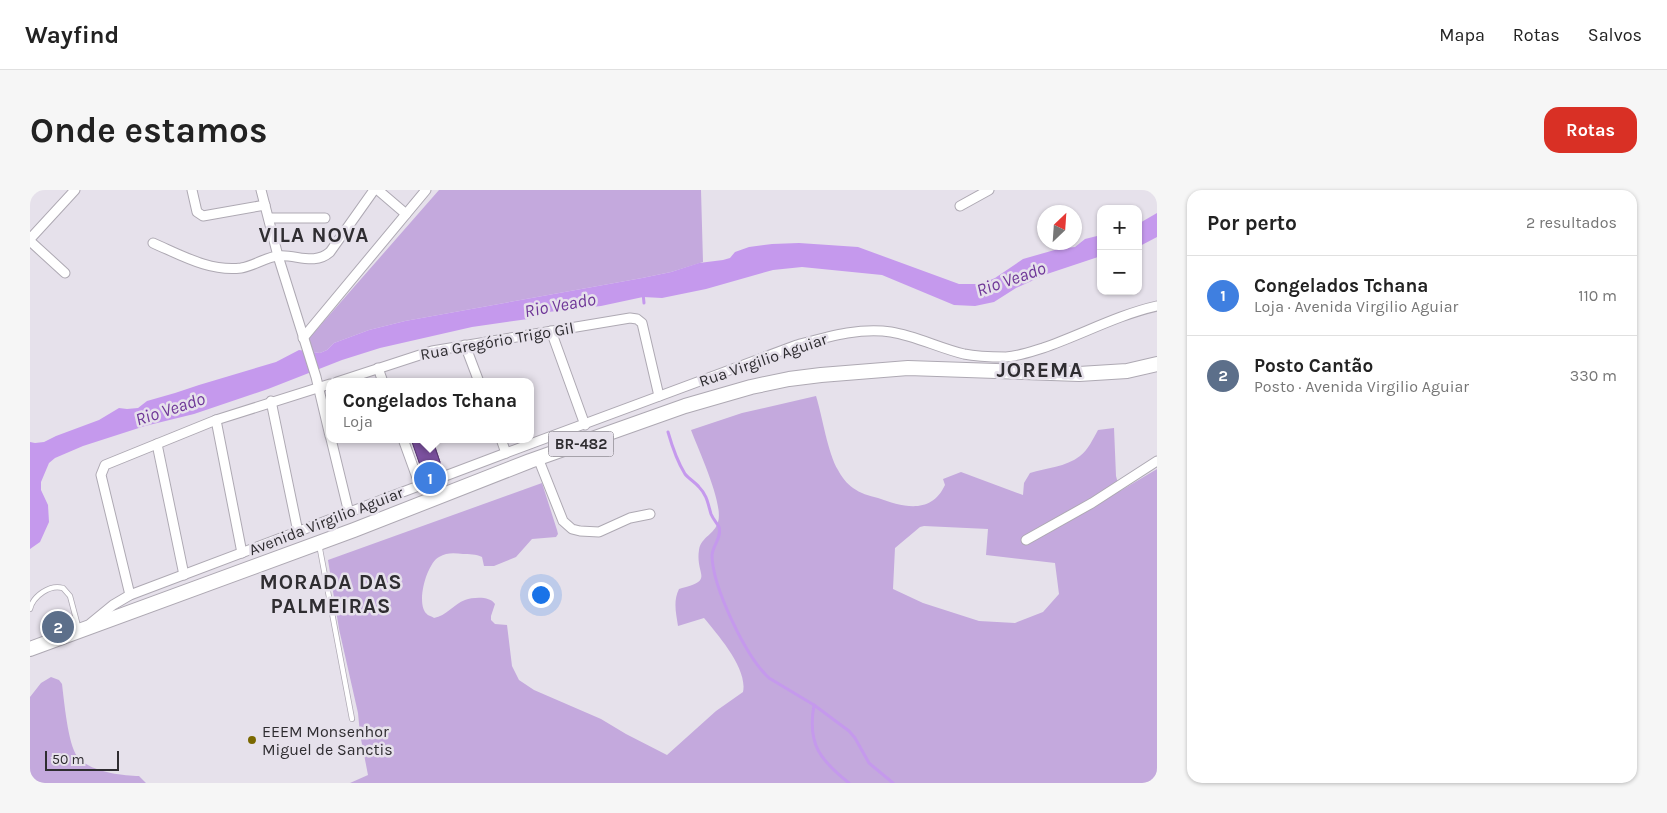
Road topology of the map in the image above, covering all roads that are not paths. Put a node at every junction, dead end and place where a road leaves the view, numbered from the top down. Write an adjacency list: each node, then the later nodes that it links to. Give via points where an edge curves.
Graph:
1 (75, 190): 12 (street)
2 (192, 190): 7 (street, via 197,212 203,216)
3 (261, 190): 7 (street)
4 (376, 190): 9 (street); 14 (street, via 326,255 316,259)
5 (426, 190): 9 (street)
6 (989, 190): 8 (street)
7 (265, 205): 10 (street)
8 (960, 206)
9 (406, 214): 18 (street)
10 (269, 218): 11 (street); 14 (street)
11 (325, 218)
12 (30, 240): 15 (street)
13 (154, 243): 14 (street, via 200,263 222,268 241,268)
14 (278, 256): 18 (street)
15 (65, 273)
16 (1157, 306): 27 (street, Rua Virgilio Aguiar, via 1110,321 1065,341 1008,356 963,353 889,331 838,335 787,348)
17 (551, 332): 19 (street, Rua Gregório Trigo Gil); 27 (street, Rua Gregório Trigo Gil, via 637,319 642,323); 31 (street)
18 (304, 338): 26 (street)
19 (465, 345): 21 (street, Rua Gregório Trigo Gil, via 432,351); 24 (street)
20 (1157, 364): 37 (highway, BR-482, via 1102,373 908,368 789,379 686,406)
21 (378, 368): 22 (street, Rua Gregório Trigo Gil); 23 (street)
22 (349, 378)
23 (382, 378)
24 (477, 378)
25 (326, 385): 26 (street)
26 (318, 388): 28 (street); 30 (street)
27 (658, 396): 31 (street, Avenida Virgilio Aguiar)
28 (271, 402): 29 (street); 42 (street)
29 (216, 420): 35 (street); 45 (street)
30 (326, 421)
31 (585, 425): 36 (street, Avenida Virgilio Aguiar)
32 (331, 443): 40 (street)
33 (404, 443): 39 (street)
34 (502, 443): 36 (street)
35 (157, 444): 46 (street); 47 (street, via 105,466 101,475)
36 (506, 453): 39 (street, Avenida Virgilio Aguiar)
37 (538, 458): 41 (street, via 563,521 572,529 600,532 630,518); 44 (highway, BR-482)
38 (1157, 461): 43 (street)
39 (420, 486): 40 (street, Avenida Virgilio Aguiar)
40 (349, 513): 42 (street, Avenida Virgilio Aguiar)
41 (650, 514)
42 (298, 532): 45 (street, Avenida Virgilio Aguiar)
43 (1026, 540)
44 (318, 543): 49 (highway, BR-482); 51 (lane)
45 (242, 553): 46 (street, Avenida Virgilio Aguiar)
46 (184, 575): 47 (street, Avenida Virgilio Aguiar)
47 (130, 595): 49 (street, Avenida Virgilio Aguiar)
48 (30, 608): 49 (lane, via 38,596 54,588 63,588 70,596)
49 (82, 629): 50 (highway, BR-482)
50 (30, 649)
51 (352, 719)

